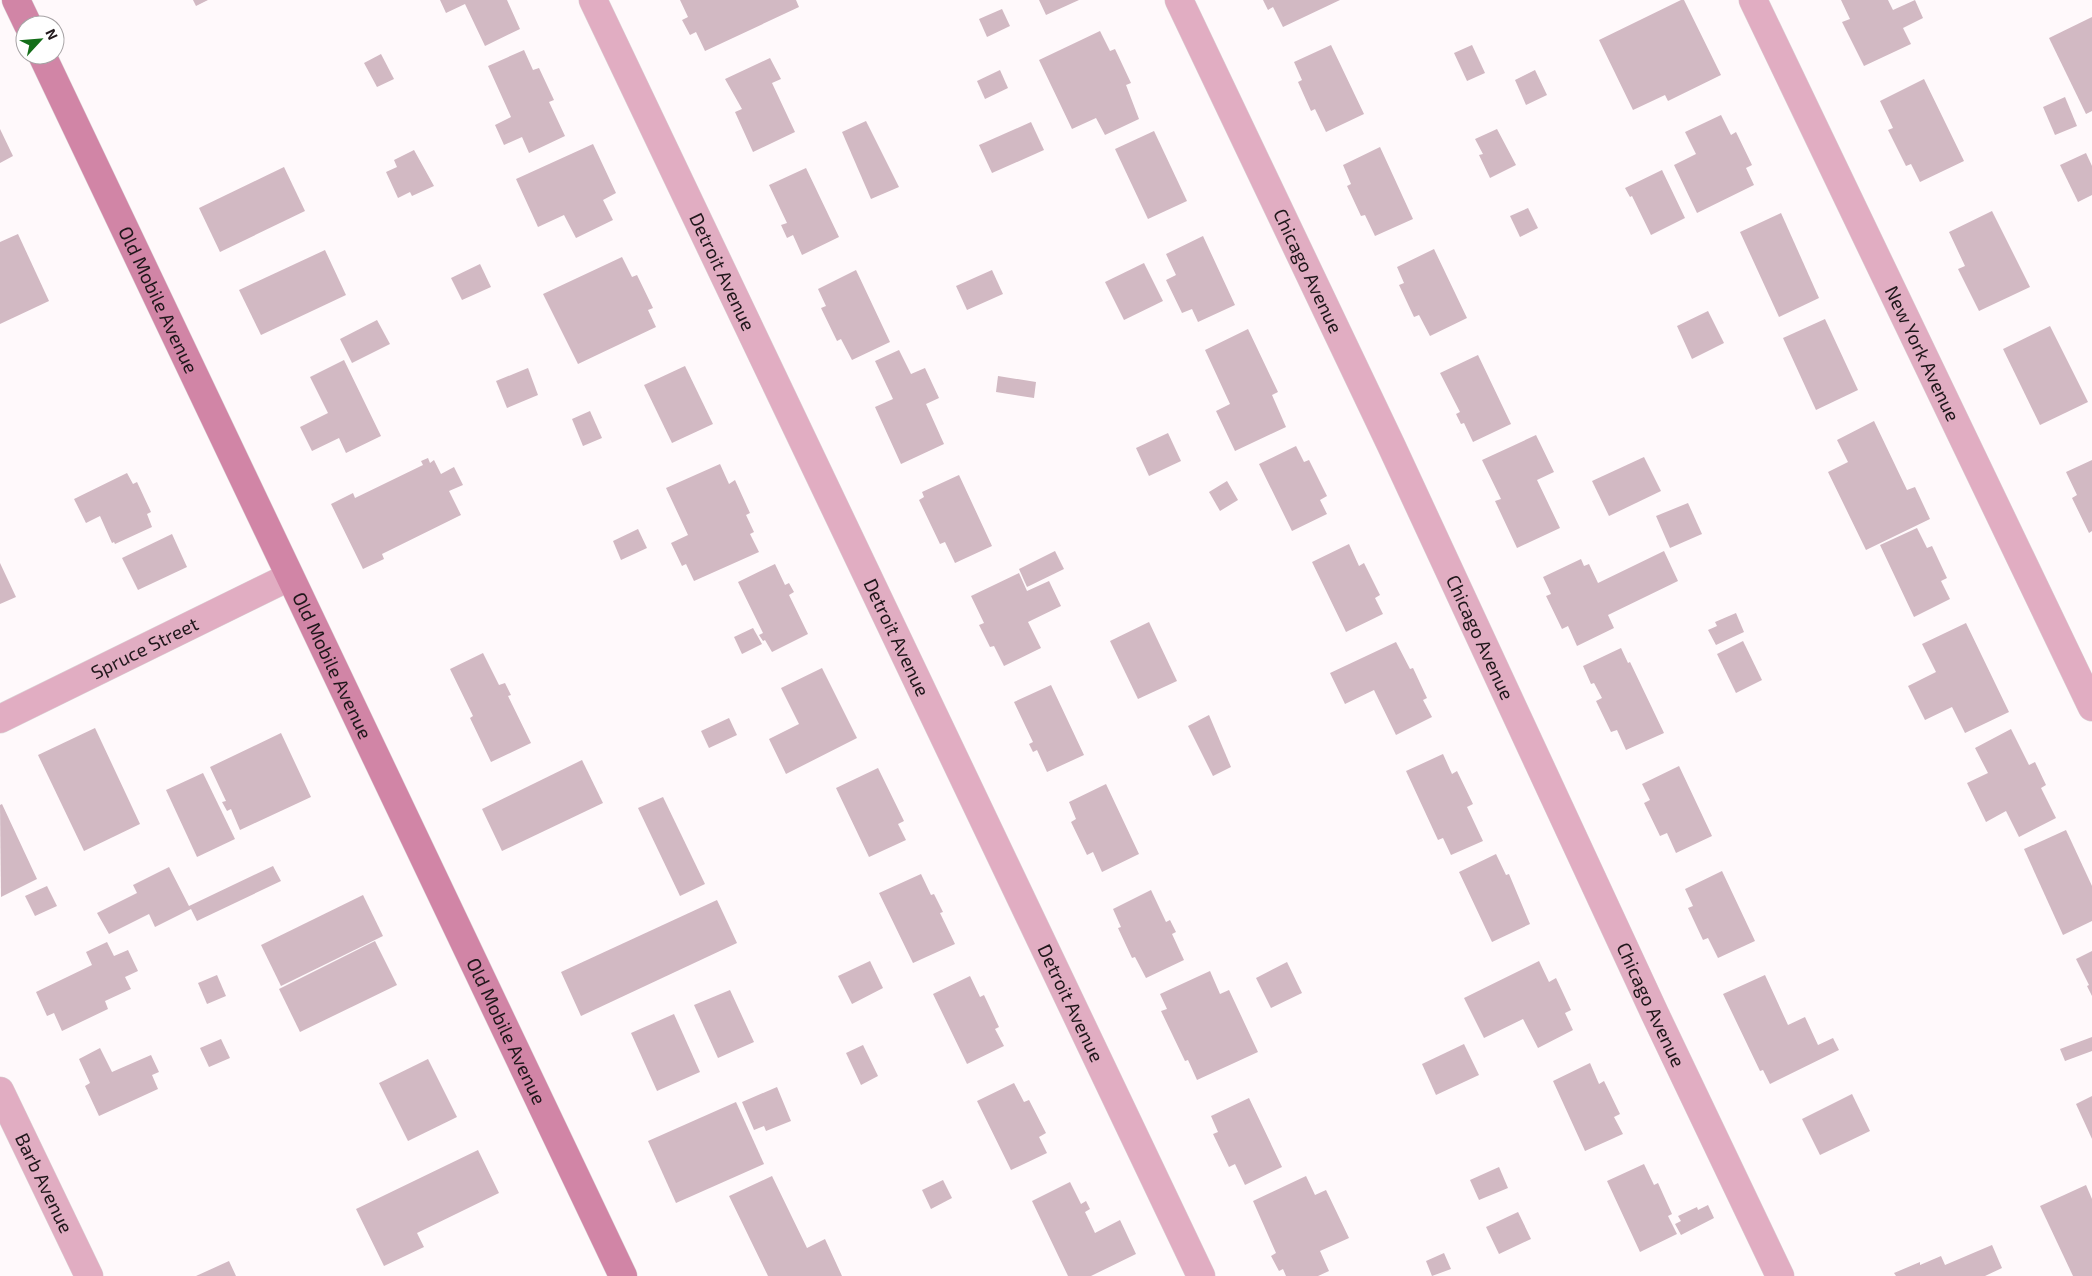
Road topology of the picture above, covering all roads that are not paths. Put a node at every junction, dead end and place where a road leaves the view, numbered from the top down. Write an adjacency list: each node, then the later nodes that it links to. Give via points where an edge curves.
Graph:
1 (16, 0): 5 (main road)
2 (593, 0): 13 (street, Detroit Avenue)
3 (1178, 0): 14 (street, Chicago Avenue, via 1391,445)
4 (1754, 0): 8 (street, New York Avenue)
5 (23, 15)
6 (47, 65): 7 (main road, Old Mobile Avenue)
7 (289, 577): 9 (street, Spruce Street); 12 (main road, Old Mobile Avenue)
8 (2092, 707)
9 (0, 719)
10 (0, 1091): 11 (street, Barb Avenue)
11 (89, 1276)
12 (623, 1276)
13 (1201, 1276)
14 (1780, 1276)

